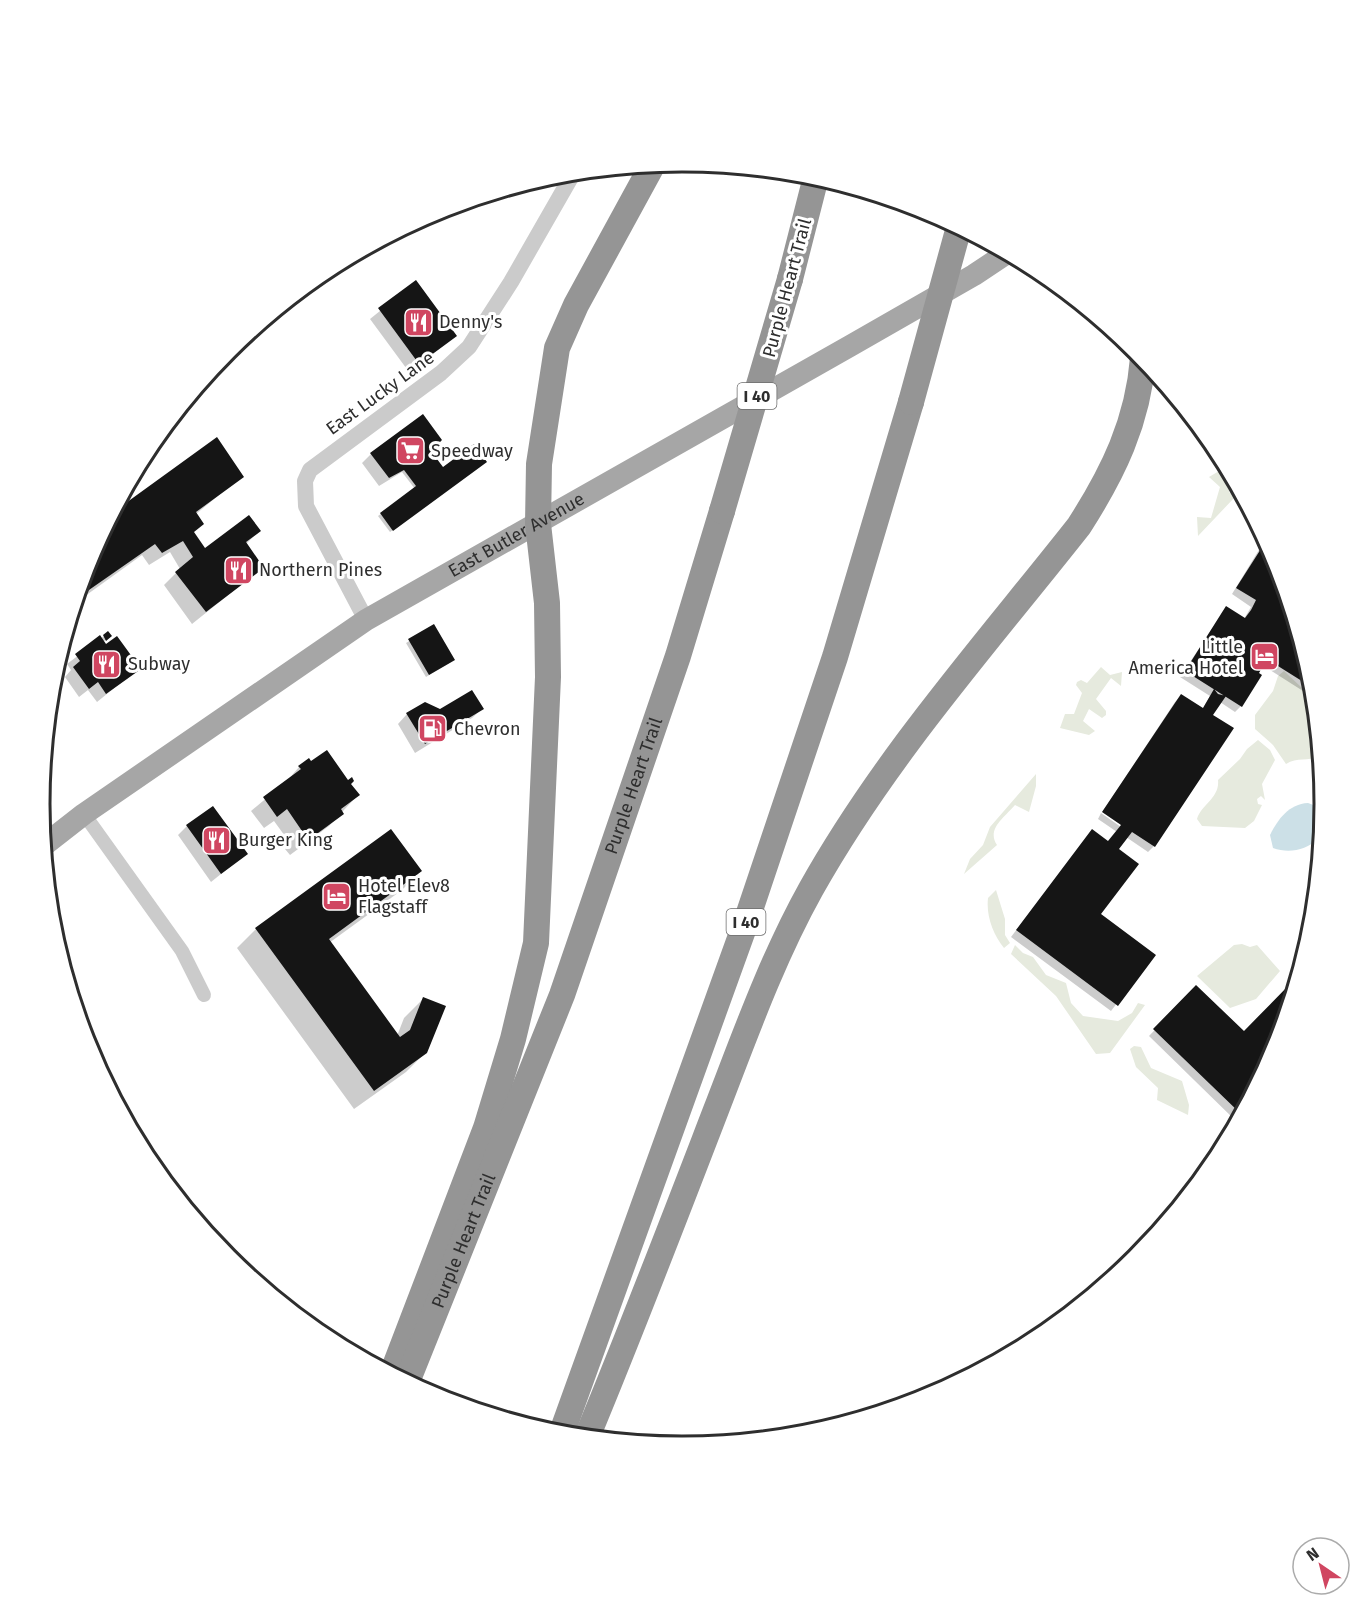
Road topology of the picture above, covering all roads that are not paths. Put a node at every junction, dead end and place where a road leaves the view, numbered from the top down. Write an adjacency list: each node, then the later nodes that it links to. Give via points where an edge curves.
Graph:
1 (648, 173): 7 (highway, via 576,305 557,348 540,465)
2 (568, 182): 8 (street, East Lucky Lane, via 469,347 441,373 310,470 306,506)
3 (814, 186): 13 (highway, Purple Heart Trail / I 40, bridge, via 790,279 678,656 566,985)
4 (957, 235): 14 (highway, I 40, bridge, via 835,657 751,908)
5 (1000, 258): 7 (main road, East Butler Avenue)
6 (1141, 371): 15 (highway, via 1134,416 1114,469 1098,497 897,754 810,890 747,1027)
7 (538, 525): 8 (main road, East Butler Avenue); 12 (highway, via 547,603 548,677 536,943 516,1029 486,1128)
8 (366, 620): 9 (main road, East Butler Avenue)
9 (84, 814): 10 (main road, East Butler Avenue); 11 (street, via 182,951)
10 (51, 840)
11 (204, 995)
12 (395, 1367)
13 (410, 1375)
14 (565, 1425)
15 (590, 1429)

